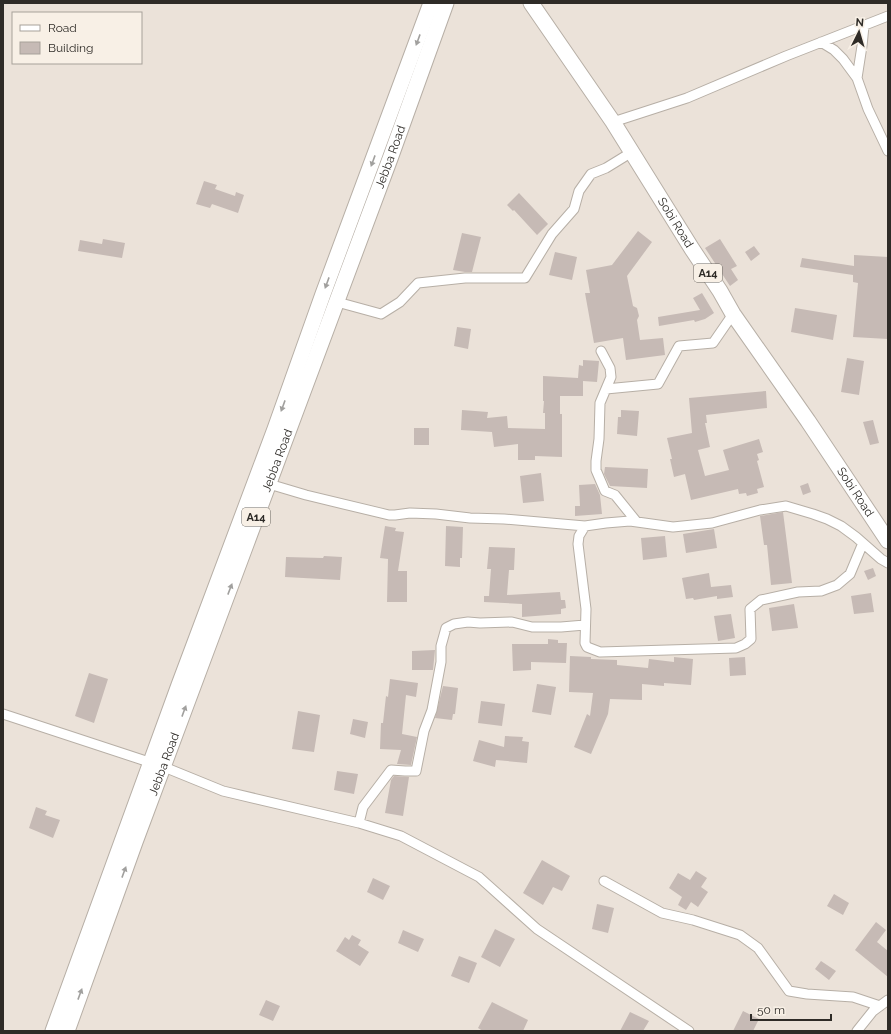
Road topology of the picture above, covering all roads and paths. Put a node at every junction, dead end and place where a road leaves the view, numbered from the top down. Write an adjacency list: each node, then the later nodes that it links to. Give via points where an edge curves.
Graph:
1 (432, 3): 23 (highway, A14, one-way to 23, via 179,685)
2 (446, 3): 11 (highway, Jebba Road / A14)
3 (531, 3): 8 (highway, Sobi Road / A14)
4 (888, 16): 5 (street)
5 (864, 26): 6 (street); 7 (street)
6 (821, 42): 7 (street, via 843,59); 8 (street, via 686,98)
7 (857, 78): 9 (street)
8 (613, 122): 10 (highway, Sobi Road / A14)
9 (888, 151)
10 (632, 152): 11 (street, via 591,174 579,191 574,209 552,234 525,278 466,278 418,283 400,302 381,314); 12 (highway, Sobi Road / A14)
11 (337, 302): 15 (highway, Jebba Road / A14)
12 (733, 314): 14 (street, via 713,343 679,346 658,384); 18 (highway, Sobi Road / A14)
13 (601, 351): 14 (street, via 610,368 611,377)
14 (606, 389): 16 (street, via 600,403 596,470 605,491 615,495)
15 (269, 484): 17 (street, via 389,515 410,512); 23 (highway, Jebba Road / A14, one-way to 15)
16 (636, 521): 17 (street); 19 (street, via 658,526 682,527 712,523 786,506 827,519)
17 (585, 526): 21 (street, via 578,544 586,608)
18 (888, 541)
19 (863, 543): 20 (street); 21 (street, via 850,574 837,585 821,591 798,592 760,600 750,609 751,639 736,648 600,652 587,647)
20 (888, 563)
21 (585, 624): 24 (street, via 561,628 532,627 512,622 468,622 446,628 432,710 424,731 416,771 391,770 363,808)
22 (3, 714): 23 (street)
23 (158, 765): 24 (street, via 223,791); 28 (highway, A14); 29 (highway, Jebba Road / A14, one-way to 23, via 135,842)
24 (360, 822): 30 (street, via 401,836 478,877 537,929)
25 (604, 881): 27 (street, via 662,913 740,935 758,948 789,991 853,997)
26 (888, 1000): 27 (street)
27 (880, 1006): 31 (street)
28 (53, 1031)
29 (67, 1031)
30 (689, 1031)
31 (857, 1031)

